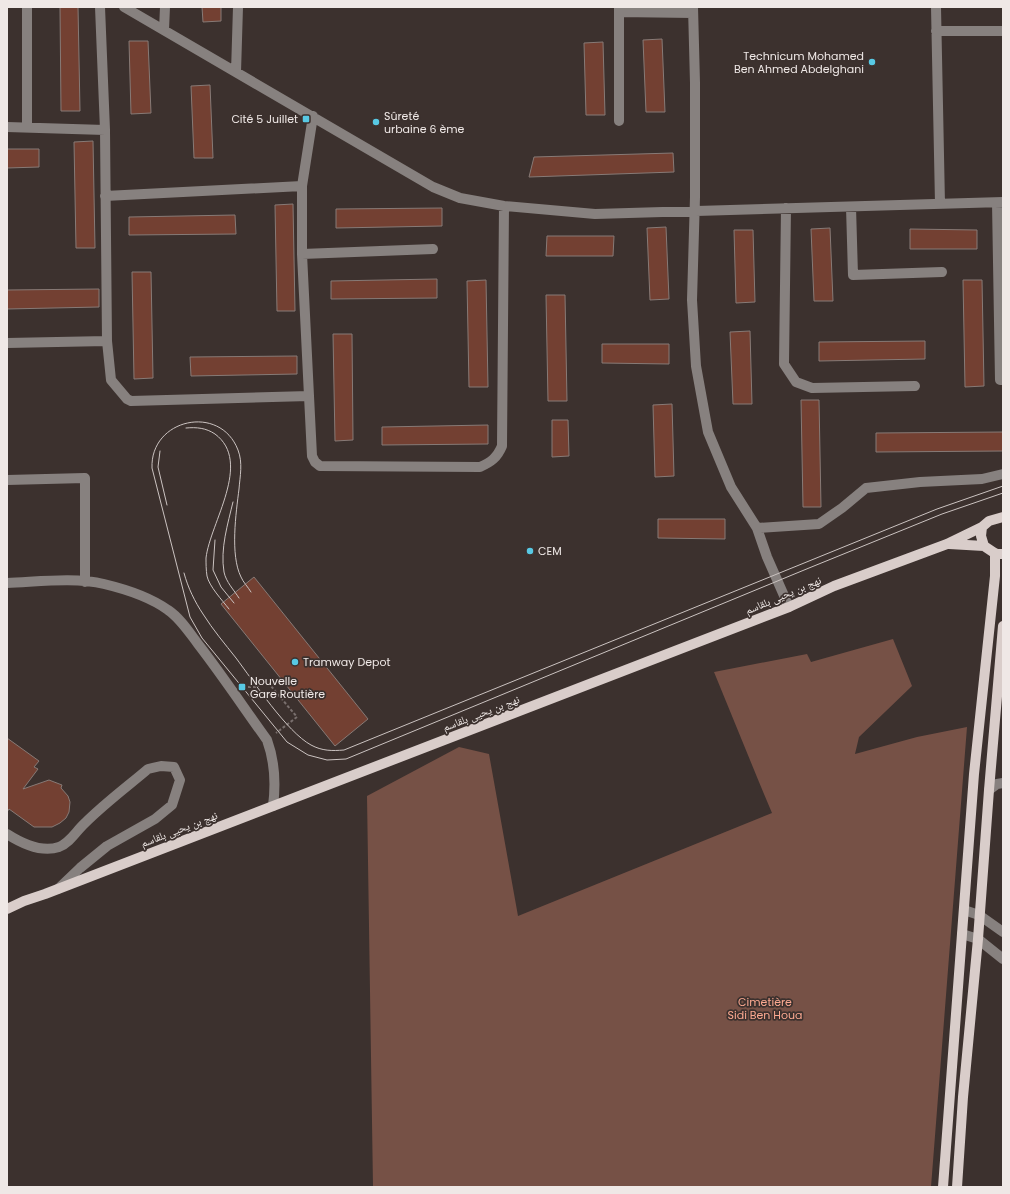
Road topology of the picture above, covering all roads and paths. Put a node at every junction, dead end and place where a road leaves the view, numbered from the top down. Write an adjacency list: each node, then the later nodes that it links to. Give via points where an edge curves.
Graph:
1 (27, 7): 16 (street)
2 (100, 7): 17 (street)
3 (124, 7): 9 (street)
4 (165, 7): 9 (street)
5 (238, 7): 12 (street)
6 (936, 7): 10 (street)
7 (619, 10): 8 (street); 14 (street)
8 (693, 10): 25 (street)
9 (164, 30): 12 (street)
10 (936, 30): 11 (street); 21 (street)
11 (1003, 31)
12 (236, 72): 13 (street)
13 (313, 116): 18 (street); 22 (street, via 433,187 460,198)
14 (619, 122)
15 (7, 127): 16 (street)
16 (27, 128): 17 (street)
17 (104, 130): 19 (street)
18 (302, 186): 19 (street); 27 (street)
19 (105, 196): 29 (street)
20 (1000, 202): 21 (street); 31 (street, via 1000,380)
21 (940, 204): 23 (street)
22 (504, 206): 25 (street, via 595,214); 33 (street, via 502,446 498,455 480,467 320,466 312,456)
23 (851, 207): 24 (street); 28 (street, via 853,275)
24 (786, 208): 25 (street); 32 (street, via 784,364 796,382 812,388)
25 (695, 211): 37 (street, via 692,300 696,366 708,432 731,487)
26 (434, 249): 27 (street)
27 (302, 254): 33 (street)
28 (942, 272)
29 (107, 341): 30 (street); 33 (street, via 111,380 127,399)
30 (7, 343)
31 (1003, 380)
32 (915, 386)
33 (309, 396)
34 (1003, 474): 37 (street, via 866,488 819,524)
35 (7, 480): 42 (street, via 85,478)
36 (1003, 517): 38 (main road, نهج بن يحيى بلقاسم, via 989,522)
37 (757, 528): 44 (street)
38 (982, 528): 39 (main road, نهج بن يحيى بلقاسم); 40 (main road)
39 (947, 544): 40 (main road, نهج بن يحيى بلقاسم); 44 (main road, نهج بن يحيى بلقاسم, via 834,586)
40 (984, 546): 41 (main road)
41 (999, 553): 56 (main road, via 974,774)
42 (85, 582): 43 (street); 47 (street, via 104,584 131,592 169,610 184,625 212,662)
43 (7, 583)
44 (789, 607): 50 (main road, نهج بن يحيى بلقاسم)
45 (1003, 626): 49 (main road)
46 (242, 687): 47 (path, via 257,687 265,679 297,717)
47 (267, 740): 50 (street, via 276,777)
48 (1003, 783): 49 (street)
49 (989, 790): 57 (main road)
50 (273, 806): 52 (main road, نهج بن يحيى بلقاسم)
51 (7, 834): 52 (street, via 34,847 58,847 72,839 85,823 148,769 174,767 180,780 172,805 155,819 107,846)
52 (58, 889): 54 (main road, نهج بن يحيى بلقاسم)
53 (7, 901): 54 (main road, نهج بن يحيى بلقاسم)
54 (24, 901): 55 (main road, نهج بن يحيى بلقاسم)
55 (7, 909)
56 (964, 910): 57 (street); 59 (main road)
57 (979, 915): 58 (street); 60 (main road)
58 (1003, 932)
59 (962, 934): 60 (street); 62 (main road)
60 (978, 939): 61 (street); 63 (main road)
61 (1003, 959)
62 (943, 1187)
63 (957, 1187)

